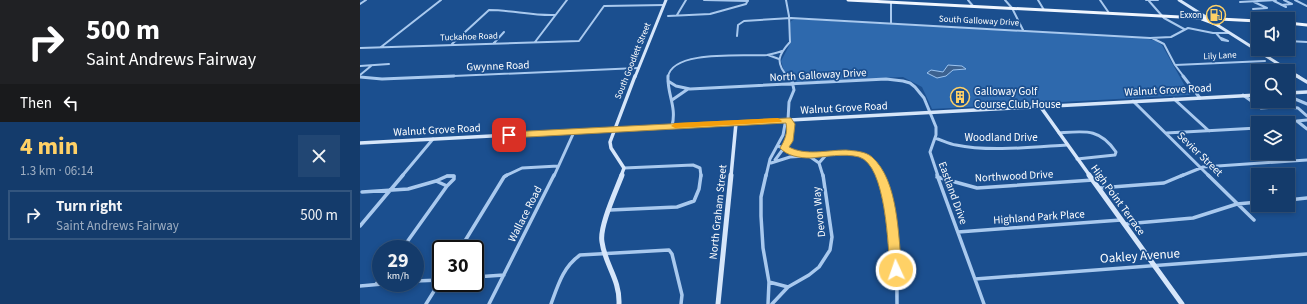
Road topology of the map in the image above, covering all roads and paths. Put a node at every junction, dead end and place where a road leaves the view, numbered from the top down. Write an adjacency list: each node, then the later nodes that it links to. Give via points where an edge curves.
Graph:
1 (366, 0): 26 (street)
2 (441, 0): 64 (street)
3 (567, 0): 36 (street)
4 (666, 0): 27 (main road, South Goodlett Street)
5 (686, 0): 37 (street)
6 (704, 0): 7 (street)
7 (748, 0): 37 (street, via 746,4 710,14)
8 (786, 0): 41 (street)
9 (848, 0): 23 (main road)
10 (968, 0): 29 (street)
11 (1005, 0): 31 (street)
12 (1038, 0): 34 (street)
13 (1100, 0): 35 (street)
14 (1146, 0): 21 (street)
15 (1158, 0): 21 (street)
16 (1179, 0): 42 (main road)
17 (1272, 0): 18 (street); 22 (street); 28 (street)
18 (1276, 0)
19 (1284, 0): 28 (street, via 1292,4)
20 (1295, 0): 30 (street)
21 (1149, 1): 38 (street)
22 (1253, 1): 25 (street); 33 (street, via 1267,8)
23 (891, 2): 24 (main road); 44 (street)
24 (912, 2): 29 (main road)
25 (1240, 2)
26 (360, 4)
27 (664, 5): 58 (street, Tuckahoe Road, via 604,6 579,41); 74 (main road, South Goodlett Street)
28 (1281, 5): 32 (street)
29 (973, 6): 31 (main road)
30 (1307, 6)
31 (1012, 8): 34 (main road); 49 (street)
32 (1286, 8)
33 (1254, 9)
34 (1044, 10): 35 (main road)
35 (1109, 13): 38 (main road)
36 (555, 15): 58 (street); 61 (street, via 538,16 489,10)
37 (678, 15): 39 (street)
38 (1162, 15): 40 (main road); 48 (street, via 1172,25)
39 (668, 16)
40 (1187, 17): 42 (main road); 47 (main road)
41 (791, 18): 44 (street, South Galloway Drive); 53 (street, South Galloway Drive, via 744,21 738,25); 66 (street, via 790,42)
42 (1206, 18): 43 (main road); 47 (main road)
43 (1251, 21)
44 (891, 23): 49 (street, South Galloway Drive)
45 (1295, 24): 46 (main road)
46 (1307, 25)
47 (1218, 26): 52 (main road)
48 (1184, 29): 51 (street); 54 (street, South Galloway Drive)
49 (1023, 30): 55 (street, South Galloway Drive)
50 (504, 32): 60 (street)
51 (1216, 33): 52 (street); 56 (street)
52 (1229, 33): 63 (main road)
53 (737, 36)
54 (1171, 37): 55 (street, South Galloway Drive); 62 (street)
55 (1150, 38): 62 (street)
56 (1221, 38)
57 (1295, 41): 59 (street)
58 (535, 42): 60 (street, Tuckahoe Road)
59 (1307, 42)
60 (494, 43): 61 (street, Tuckahoe Road)
61 (452, 44): 64 (street, Tuckahoe Road)
62 (1164, 44): 71 (street)
63 (1249, 45): 77 (main road)
64 (381, 47): 65 (street, Tuckahoe Road)
65 (360, 48)
66 (782, 51): 67 (street); 68 (street)
67 (766, 55): 68 (street); 76 (street, via 688,60 672,68 668,74)
68 (779, 59): 78 (street, via 782,70)
69 (1265, 61): 71 (street, Lily Lane)
70 (389, 64): 73 (street)
71 (1175, 65): 84 (street)
72 (360, 66): 73 (street)
73 (371, 66): 75 (street)
74 (638, 68): 75 (street, Gwynne Road, via 382,79); 100 (main road, South Goodlett Street)
75 (360, 76)
76 (668, 81): 79 (street, North Galloway Drive); 87 (street)
77 (1307, 82)
78 (793, 84): 79 (street, North Galloway Drive); 93 (street, North Galloway Drive, via 896,79 916,86 925,97); 95 (street)
79 (690, 89): 87 (street, North Galloway Drive)
80 (1307, 92): 81 (main road)
81 (1295, 93)
82 (1243, 95): 83 (main road, Walnut Grove Road); 84 (main road, Walnut Grove Road); 88 (street)
83 (1251, 95)
84 (1200, 98): 85 (main road, Walnut Grove Road)
85 (1174, 99): 89 (main road, Walnut Grove Road); 102 (street)
86 (1295, 99): 90 (street)
87 (672, 100): 98 (street)
88 (1251, 101)
89 (1133, 102): 91 (main road, Walnut Grove Road); 105 (street, Sevier Street)
90 (1307, 104)
91 (1040, 106): 93 (main road, Walnut Grove Road); 104 (main road, High Point Terrace)
92 (1295, 108): 94 (street)
93 (931, 112): 95 (main road, Walnut Grove Road); 106 (street, Eastland Drive, via 937,128)
94 (1307, 116)
95 (788, 120): 97 (main road, Walnut Grove Road); 110 (street); 111 (street, via 791,124 791,133)
96 (1307, 120): 101 (street, via 1297,120)
97 (736, 123): 98 (main road, Walnut Grove Road); 156 (main road, North Graham Street)
98 (672, 126): 100 (main road, Walnut Grove Road)
99 (1251, 128): 102 (street)
100 (615, 129): 103 (main road, Walnut Grove Road); 120 (main road, South Goodlett Street, via 610,142 611,148)
101 (1307, 129)
102 (1209, 131): 105 (street)
103 (574, 132): 107 (main road, Walnut Grove Road); 119 (street, Wallace Road)
104 (1059, 133): 109 (main road, High Point Terrace); 115 (street, via 1098,133 1115,150 1116,155)
105 (1165, 134): 121 (street, Sevier Street)
106 (935, 138): 109 (street, Woodland Drive, via 955,145 972,147 1020,148); 122 (street, Eastland Drive, via 929,153)
107 (432, 139): 108 (main road, Walnut Grove Road); 127 (street)
108 (360, 143)
109 (1067, 145): 115 (main road, High Point Terrace)
110 (778, 146): 111 (street); 117 (street, via 770,159)
111 (784, 148): 112 (street); 117 (street)
112 (800, 155): 114 (street); 117 (street)
113 (826, 155): 114 (street); 118 (street); 159 (street, via 862,154 878,170 883,180 896,251)
114 (807, 156): 118 (street)
115 (1077, 159): 123 (main road, High Point Terrace)
116 (1307, 160): 121 (street)
117 (771, 163): 146 (street, via 765,179 760,216)
118 (819, 163): 149 (street, Devon Way, via 824,178 832,232 830,250 814,272)
119 (558, 166): 139 (street, via 519,168 510,171); 143 (street, Wallace Road)
120 (624, 168): 133 (main road); 133 (street, via 693,165 700,168 698,195 694,201 678,207)
121 (1200, 168): 126 (street, via 1164,183); 132 (street, Sevier Street)
122 (937, 176): 123 (street, Northwood Drive, via 977,188); 137 (street, Eastland Drive)
123 (1093, 180): 126 (main road, High Point Terrace)
124 (436, 181): 125 (street); 125 (street, via 454,176); 127 (street, via 413,188)
125 (447, 186): 138 (street)
126 (1098, 188): 135 (main road, High Point Terrace)
127 (390, 190): 128 (street); 136 (street)
128 (362, 192)
129 (1307, 198): 130 (street)
130 (1295, 199)
131 (1251, 203): 132 (street, Highland Park Place)
132 (1237, 204): 134 (street, Sevier Street); 135 (street, Highland Park Place, via 1196,218)
133 (610, 210): 140 (main road, via 601,233)
134 (1254, 220)
135 (1123, 222): 137 (street, Highland Park Place); 142 (main road, High Point Terrace)
136 (360, 226)
137 (958, 232): 145 (street, Eastland Drive)
138 (408, 240)
139 (466, 240)
140 (604, 253): 153 (street, via 580,255 568,263); 154 (main road, via 617,280); 155 (street, via 669,250 682,295)
141 (1307, 254): 142 (street, Oakley Avenue, via 1186,264)
142 (1153, 264): 145 (street, Oakley Avenue); 161 (main road, High Point Terrace)
143 (504, 275): 144 (street); 152 (street, Wallace Road)
144 (484, 276)
145 (975, 279): 160 (street, Eastland Drive)
146 (769, 282): 149 (street); 157 (street)
147 (372, 284): 148 (street)
148 (360, 286)
149 (788, 287): 158 (street, Devon Way)
150 (434, 292): 151 (street)
151 (426, 304)
152 (489, 304)
153 (551, 304)
154 (619, 304)
155 (681, 304)
156 (718, 304)
157 (768, 304)
158 (772, 304)
159 (897, 304)
160 (984, 304)
161 (1182, 304)

